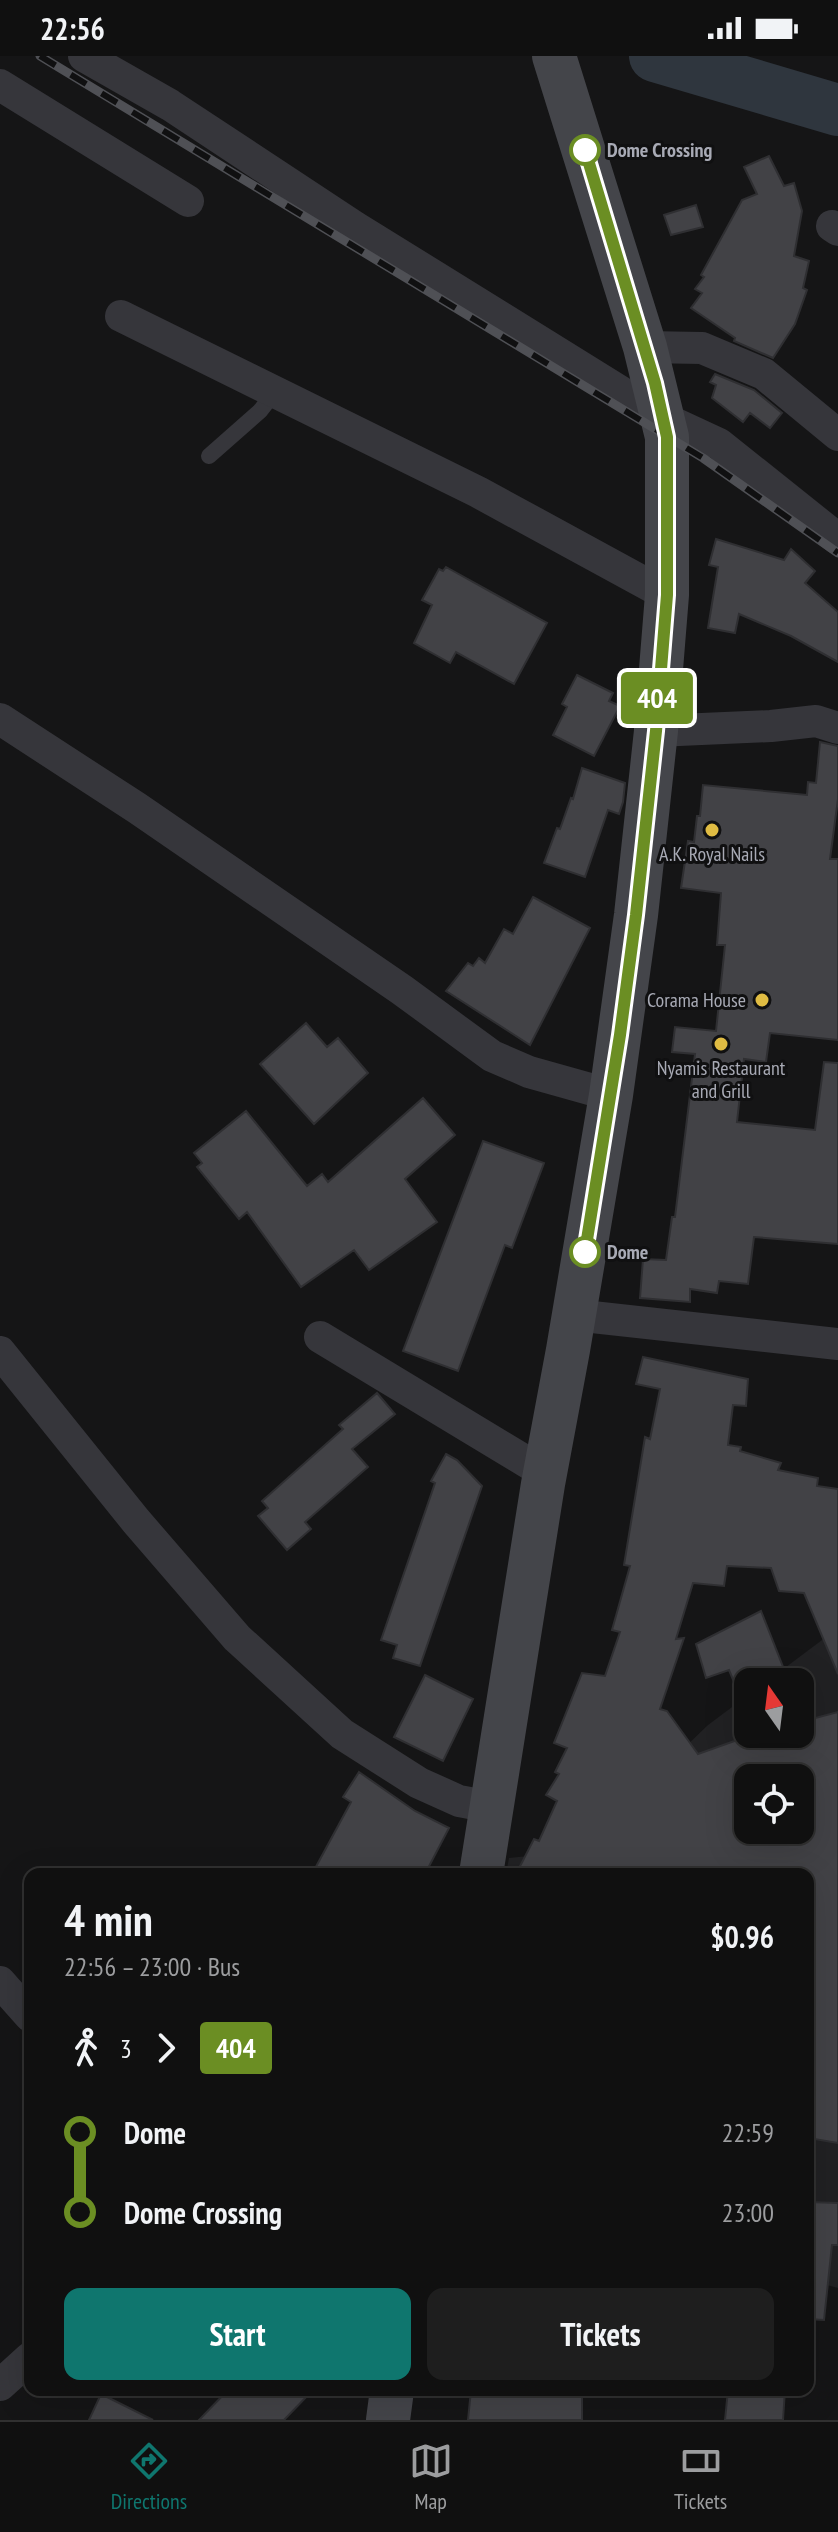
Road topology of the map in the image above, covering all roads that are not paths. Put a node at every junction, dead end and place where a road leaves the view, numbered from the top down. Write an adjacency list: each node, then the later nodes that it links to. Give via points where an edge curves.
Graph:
1 (84, 56): 8 (street, via 170,105)
2 (560, 72): 6 (main road)
3 (0, 85): 4 (street)
4 (188, 201)
5 (121, 316): 7 (street)
6 (645, 347): 8 (main road); 9 (street, via 702,348 764,374)
7 (274, 393): 10 (lane); 12 (street, via 478,492)
8 (663, 418): 11 (street, via 719,444); 12 (main road)
9 (838, 435)
10 (209, 456)
11 (838, 539)
12 (667, 595): 15 (main road)
13 (4, 727): 16 (street, via 137,808 492,1056)
14 (838, 728): 15 (street, via 816,721)
15 (656, 731): 16 (main road)
16 (611, 1095): 17 (main road)
17 (574, 1315): 19 (street); 21 (main road)
18 (320, 1337): 21 (street)
19 (838, 1344)
20 (0, 1352): 22 (street, via 237,1638 342,1734 419,1783 459,1801)
21 (545, 1473): 22 (main road)
22 (491, 1807): 23 (main road)
23 (482, 1868)
24 (0, 1982): 25 (street)
25 (24, 2009)
26 (24, 2363): 27 (street)
27 (0, 2385)
28 (391, 2396): 29 (main road)
29 (388, 2420)

